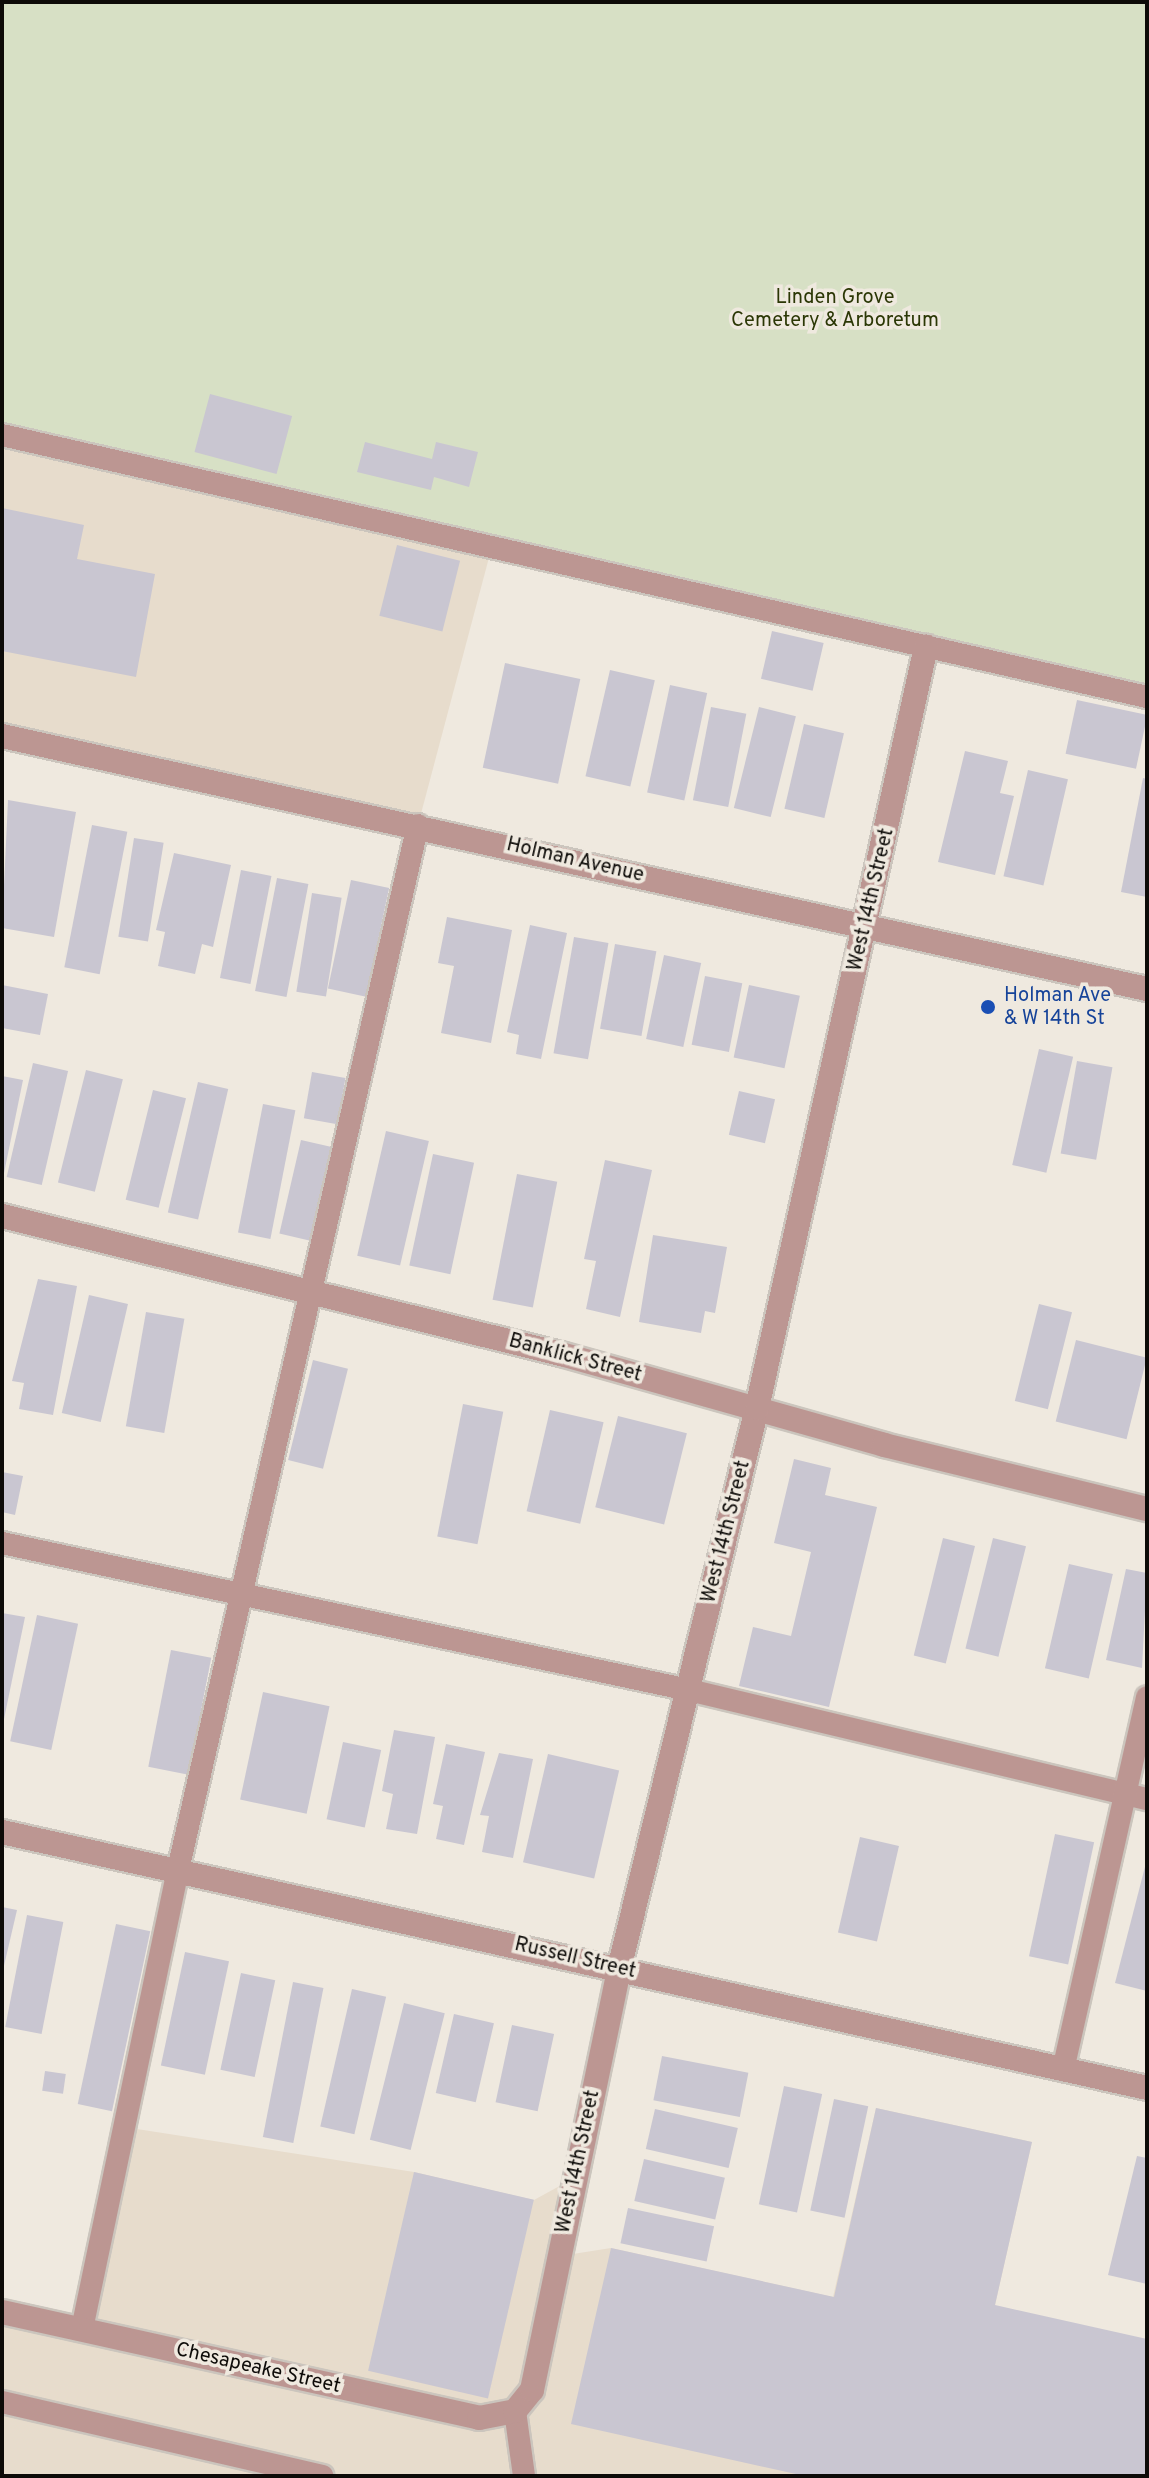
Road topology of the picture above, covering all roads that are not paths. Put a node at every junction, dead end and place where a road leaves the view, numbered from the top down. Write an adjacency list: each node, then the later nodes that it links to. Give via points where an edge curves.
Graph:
1 (2, 435): 2 (lane)
2 (926, 647): 3 (lane); 6 (street, West 14th Street)
3 (1147, 697)
4 (2, 736): 5 (street, Holman Avenue)
5 (418, 825): 6 (street, Holman Avenue); 9 (lane)
6 (864, 927): 7 (street, Holman Avenue); 10 (street, West 14th Street)
7 (1147, 989)
8 (2, 1216): 9 (street, Banklick Street)
9 (311, 1294): 10 (street, Banklick Street); 13 (lane)
10 (757, 1408): 11 (street, Banklick Street); 14 (street, West 14th Street)
11 (1147, 1509)
12 (2, 1543): 13 (lane)
13 (241, 1592): 14 (lane); 18 (lane)
14 (689, 1690): 16 (lane); 19 (street, West 14th Street)
15 (1147, 1697): 16 (lane)
16 (1136, 1796): 20 (lane)
17 (2, 1832): 18 (street, Russell Street)
18 (178, 1870): 19 (street, Russell Street); 23 (lane)
19 (619, 1969): 20 (street, Russell Street); 25 (street, West 14th Street, via 532,2390)
20 (1063, 2070): 21 (street, Russell Street)
21 (1147, 2088)
22 (2, 2312): 23 (street, Chesapeake Street)
23 (82, 2329): 25 (street, Chesapeake Street, via 479,2418)
24 (2, 2402): 26 (lane)
25 (515, 2411): 27 (lane)
26 (323, 2476)
27 (524, 2476)

